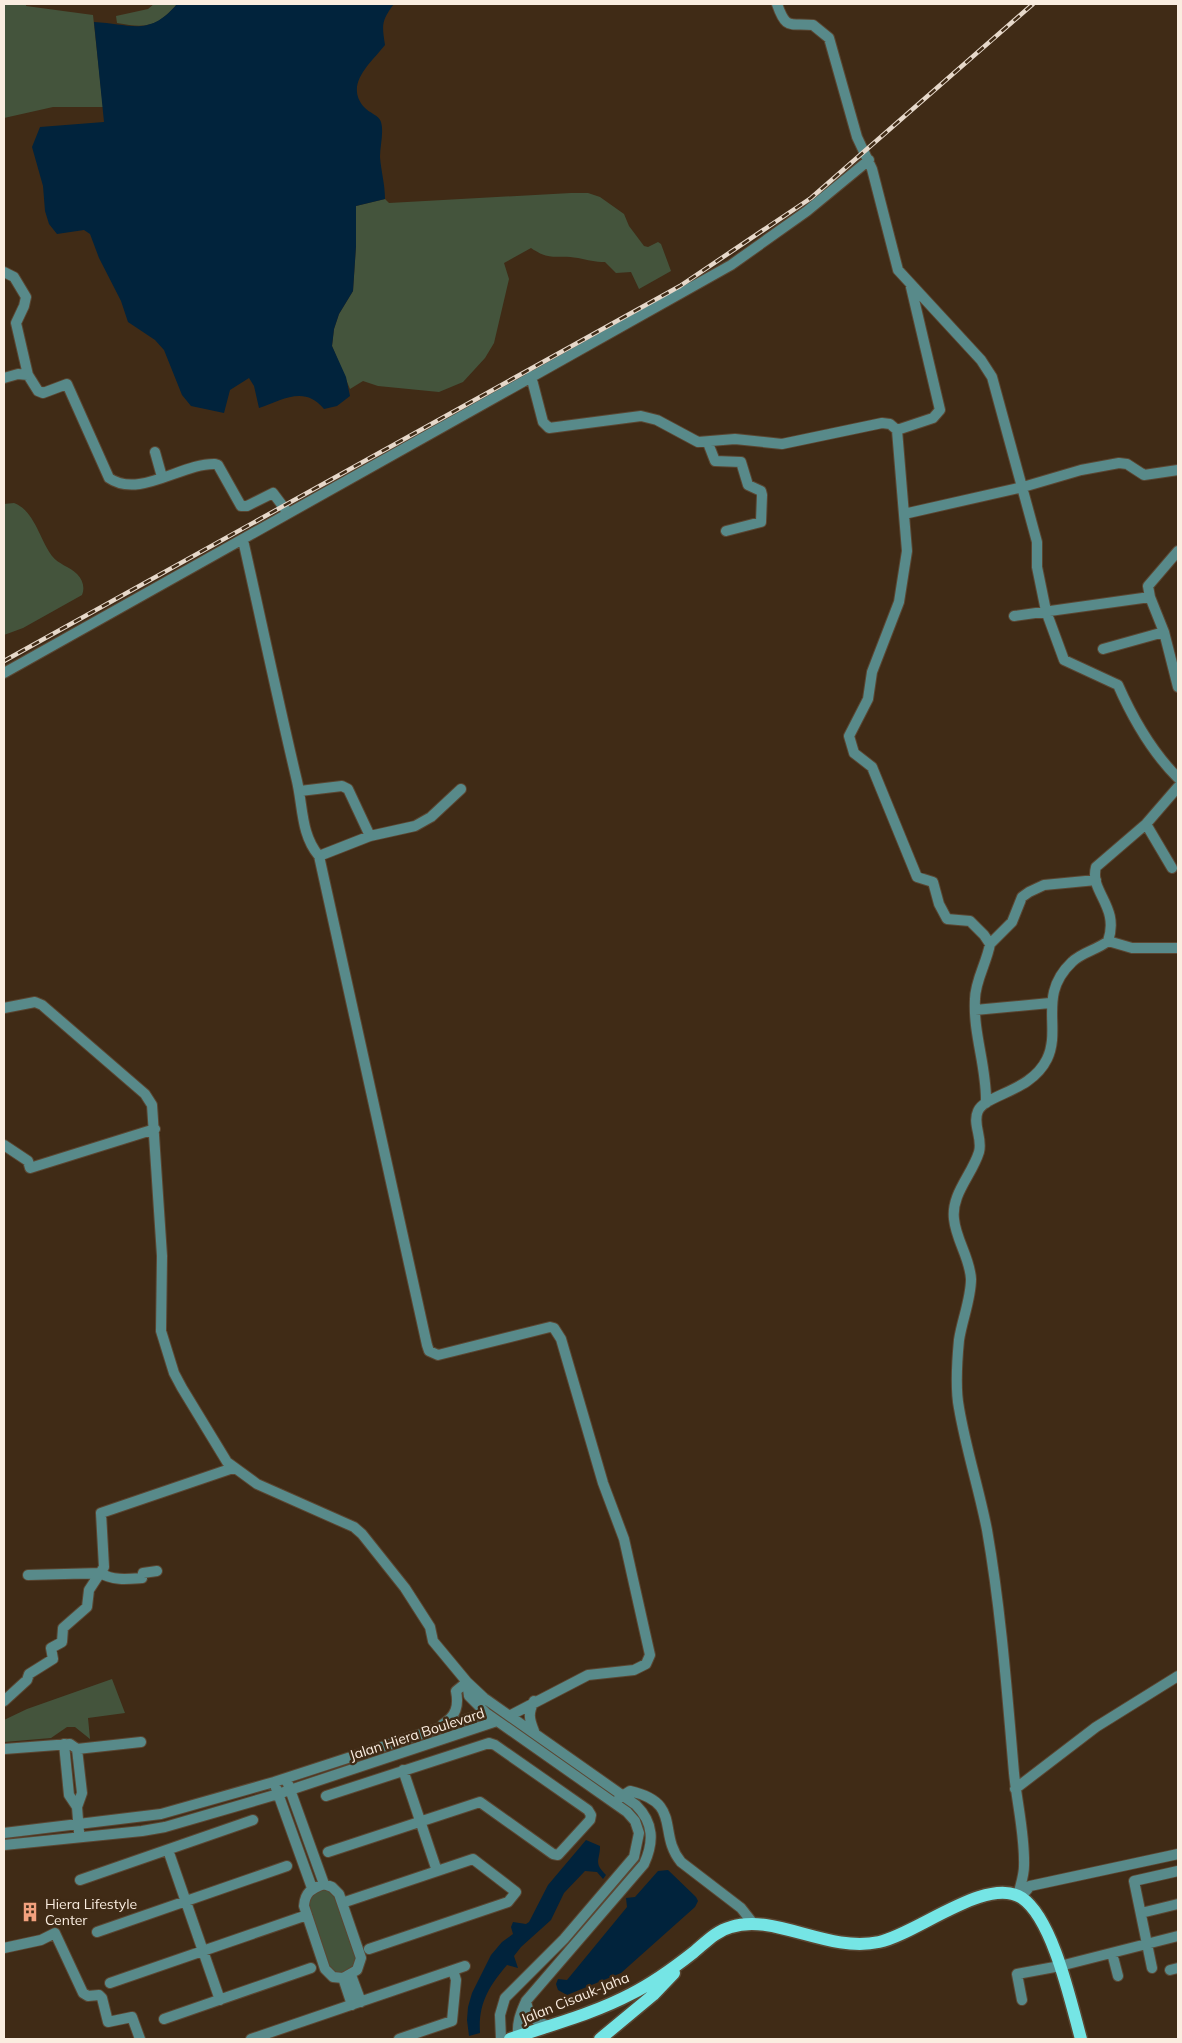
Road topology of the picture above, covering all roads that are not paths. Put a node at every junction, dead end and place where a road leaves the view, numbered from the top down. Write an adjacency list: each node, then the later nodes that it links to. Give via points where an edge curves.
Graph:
1 (777, 4): 2 (street, via 783,20 790,25 813,25 829,38 857,137)
2 (868, 160): 4 (street, via 895,262); 6 (street, via 807,211 731,266)
3 (4, 272): 5 (street, via 14,277 26,297 16,323)
4 (911, 286): 8 (street, via 940,410 933,418); 13 (street, via 981,360 992,377)
5 (28, 375): 7 (street); 12 (street, via 40,393 67,384 109,478 129,486)
6 (531, 376): 9 (street, via 543,422 549,428 641,416 657,420 690,439); 14 (street)
7 (4, 378)
8 (896, 430): 9 (street, via 890,424 882,423 791,443 735,439); 15 (street)
9 (708, 443): 16 (street, via 715,461 741,462 748,486 761,491 762,495 761,522)
10 (155, 452): 12 (street)
11 (1178, 470): 13 (street, via 1144,475 1127,464 1119,463)
12 (162, 477): 14 (street, via 218,465 241,506 273,493)
13 (1023, 487): 15 (street); 20 (street, via 1037,542 1037,566)
14 (288, 513): 17 (street)
15 (904, 514): 37 (street, via 907,551 899,602 871,676 868,699 849,736 854,753 872,766 917,877 933,882 946,919 970,921)
16 (726, 532)
17 (243, 540): 25 (street); 30 (street)
18 (1178, 551): 19 (street, via 1151,581 1148,586)
19 (1150, 597): 20 (street); 22 (street)
20 (1046, 611): 21 (street); 27 (street, via 1064,660 1118,686 1128,710 1156,753)
21 (1014, 616)
22 (1164, 632): 23 (street); 24 (street)
23 (1103, 649)
24 (1175, 664): 26 (street)
25 (4, 673)
26 (1178, 687)
27 (1178, 778)
28 (1178, 787): 31 (street)
29 (461, 789): 32 (street, via 420,823)
30 (300, 791): 32 (street, via 342,786 348,789); 33 (street, via 306,834 309,844)
31 (1146, 824): 34 (street); 35 (street, via 1096,867)
32 (370, 836): 33 (street)
33 (319, 856): 52 (street, via 429,1351 438,1355 550,1327 557,1331 624,1539 650,1655 648,1660 634,1670 588,1675)
34 (1172, 868)
35 (1096, 880): 36 (street, via 1112,917); 37 (street, via 1044,885 1029,892 1022,897 1012,922)
36 (1108, 941): 38 (street, via 1132,948); 39 (street, via 1078,956 1066,968)
37 (990, 944): 41 (street, via 975,993)
38 (1178, 948)
39 (1050, 1003): 41 (street); 42 (street, via 1047,1060 1025,1084)
40 (4, 1008): 43 (street, via 35,1002 42,1005 146,1094 152,1105)
41 (975, 1010): 42 (street, via 978,1047 986,1080)
42 (986, 1102): 66 (street, via 977,1114 981,1142 979,1152 964,1179 953,1217 971,1280 959,1342 958,1398 987,1531 1003,1649)
43 (155, 1129): 44 (street, via 30,1168 28,1161); 45 (street, via 162,1256 161,1331 182,1388)
44 (4, 1145)
45 (233, 1468): 47 (street, via 101,1513 104,1567); 50 (street, via 257,1484 337,1518 362,1534 430,1627 433,1641)
46 (157, 1571): 47 (street, via 143,1572 142,1578 127,1579 107,1577)
47 (101, 1573): 48 (street); 51 (street, via 89,1590 87,1607 63,1628 62,1642 53,1646 53,1659 30,1674)
48 (28, 1574)
49 (1178, 1676): 66 (street, via 1096,1727)
50 (467, 1682): 53 (street, Jalan Hiera Boulevard); 54 (street, via 469,1696); 57 (street, via 456,1691 458,1702 452,1719)
51 (4, 1701)
52 (534, 1701): 55 (street, via 519,1712); 58 (street, via 530,1721)
53 (492, 1703): 54 (street); 55 (street, Jalan Hiera Boulevard)
54 (486, 1713): 56 (street); 57 (street, Jalan Hiera Boulevard)
55 (507, 1713): 56 (street); 58 (street, Jalan Hiera Boulevard)
56 (497, 1721): 67 (street, Jalan Hiera Boulevard); 71 (street, Jalan Hiera Boulevard)
57 (433, 1730): 64 (street, Jalan Hiera Boulevard)
58 (535, 1732): 69 (street, Jalan Hiera Boulevard)
59 (141, 1742): 61 (street)
60 (64, 1744): 61 (street); 62 (street); 72 (street, via 69,1795)
61 (77, 1748): 72 (street, via 82,1793)
62 (4, 1749)
63 (403, 1770): 70 (street); 74 (street); 74 (street, via 489,1743 591,1815 558,1855 480,1802)
64 (285, 1778): 65 (street, Jalan Hiera Boulevard); 67 (street)
65 (274, 1782): 68 (street); 75 (street, Jalan Hiera Boulevard, via 161,1814)
66 (1015, 1789): 90 (street, via 1024,1868)
67 (290, 1790): 68 (street, Jalan Hiera Boulevard); 76 (street)
68 (278, 1794): 78 (street); 79 (street, Jalan Hiera Boulevard, via 165,1827)
69 (621, 1794): 71 (street); 96 (street, via 630,1790 653,1800 663,1810 669,1824 670,1844 680,1862 741,1908); 115 (street, Jalan Hiera Boulevard, via 645,1814 651,1830 651,1848 644,1864)
70 (326, 1796)
71 (615, 1804): 125 (street, Jalan Hiera Boulevard, via 635,1821 639,1833 634,1857 564,1939 505,1998 500,2015)
72 (77, 1807): 75 (street)
73 (253, 1820): 81 (street)
74 (420, 1822): 82 (street); 85 (street)
75 (78, 1825): 77 (street, Jalan Hiera Boulevard); 79 (street)
76 (304, 1830): 78 (street); 88 (street)
77 (4, 1832)
78 (292, 1834): 89 (street)
79 (80, 1838): 80 (street, Jalan Hiera Boulevard)
80 (4, 1845)
81 (168, 1850): 87 (street); 91 (street)
82 (328, 1852)
83 (1178, 1854): 90 (street, via 1030,1886)
84 (287, 1866): 91 (street)
85 (437, 1871): 92 (street); 101 (street, via 473,1859 516,1892 508,1902)
86 (1178, 1871): 94 (street, via 1134,1881)
87 (80, 1880)
88 (324, 1884): 89 (street); 92 (street, via 332,1887)
89 (312, 1888): 95 (street, via 305,1896)
90 (1020, 1897): 96 (main road, via 1005,1891 984,1895 896,1936 862,1944 840,1944); 106 (main road, via 1032,1907 1046,1931)
91 (186, 1901): 97 (street); 102 (street)
92 (342, 1902): 110 (street, via 361,1958 356,1970)
93 (1178, 1904): 94 (street)
94 (1141, 1913): 99 (street)
95 (307, 1915): 102 (street); 110 (street, via 325,1969 333,1977)
96 (752, 1922): 103 (main road, via 714,1934)
97 (97, 1932)
98 (1178, 1938): 99 (street)
99 (1147, 1944): 104 (street); 108 (street)
100 (4, 1948): 121 (street, via 41,1940 55,1933 83,1993 102,1998 108,2022 132,2017)
101 (369, 1949)
102 (203, 1951): 112 (street); 113 (street)
103 (693, 1952): 118 (main road, Jalan Cisauk-Jaha, via 631,1994); 126 (main road, via 653,1995)
104 (1112, 1953): 106 (street); 111 (street)
105 (465, 1966): 109 (street)
106 (1060, 1966): 114 (street, via 1017,1974); 127 (main road)
107 (312, 1968): 113 (street)
108 (1152, 1968)
109 (453, 1970): 116 (street); 124 (street, via 456,1980 452,2021)
110 (347, 1976): 116 (street)
111 (1118, 1976)
112 (110, 1983)
113 (220, 2000): 117 (street)
114 (1022, 2000)
115 (526, 2001): 118 (street, via 528,2014 536,2022); 120 (street, Jalan Hiera Boulevard, via 519,2016)
116 (356, 2003): 119 (street)
117 (164, 2019)
118 (549, 2026): 120 (main road, Jalan Cisauk-Jaha)
119 (281, 2029): 122 (street); 123 (street)
120 (516, 2038)
121 (140, 2039)
122 (251, 2039)
123 (285, 2039)
124 (398, 2039)
125 (501, 2039)
126 (600, 2039)
127 (1081, 2039)

